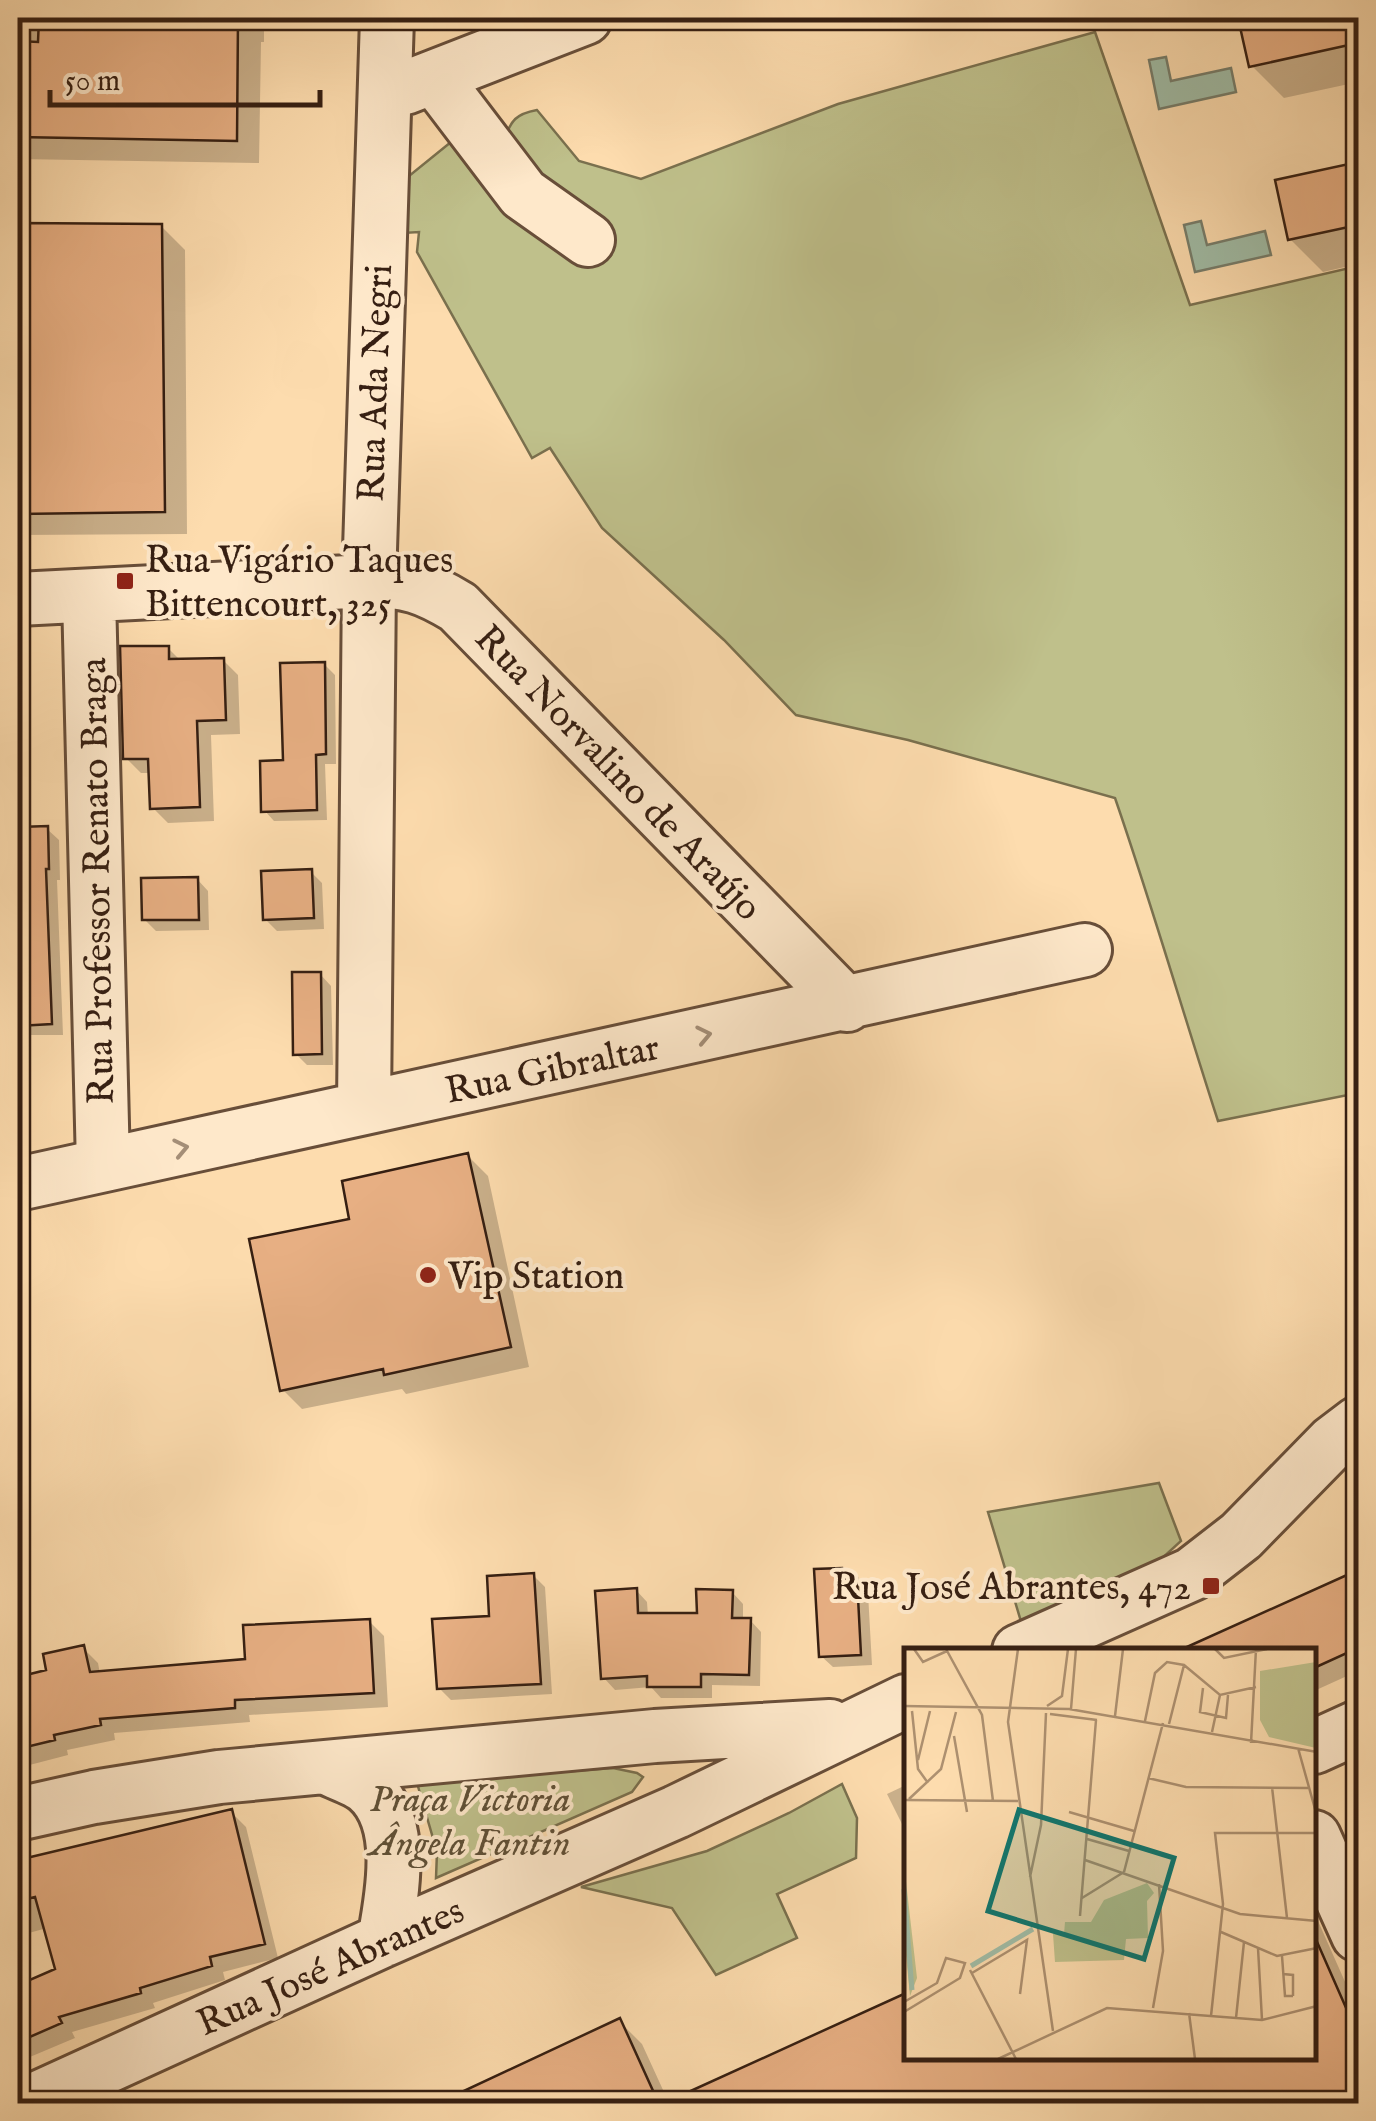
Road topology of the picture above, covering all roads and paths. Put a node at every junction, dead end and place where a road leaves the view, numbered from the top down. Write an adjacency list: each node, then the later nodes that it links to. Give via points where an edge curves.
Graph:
1 (387, 18): 4 (street, Rua Ada Negri)
2 (585, 18): 3 (street)
3 (434, 77): 4 (street); 5 (street, via 523,194)
4 (382, 97): 6 (street, Rua Ada Negri)
5 (588, 240)
6 (369, 581): 7 (street, Rua Norvalino de Araújo); 10 (street, Rua Norvalino de Araújo, via 428,589 458,607); 11 (street, Rua Ada Negri)
7 (89, 596): 8 (street, Rua Norvalino de Araújo); 12 (street, Rua Professor Renato Braga)
8 (18, 599)
9 (1085, 950): 10 (street, Rua Gibraltar)
10 (847, 1005): 11 (street, Rua Gibraltar, one-way to 10)
11 (364, 1108): 12 (street, Rua Gibraltar, one-way to 11)
12 (103, 1165): 13 (street, Rua Gibraltar)
13 (18, 1184)
14 (1358, 1423): 15 (street, via 1242,1536 1192,1574)
15 (1026, 1648)
16 (904, 1702): 17 (street, Rua José Abrantes)
17 (854, 1725): 19 (street); 22 (street, Rua José Abrantes)
18 (1358, 1726): 20 (street)
19 (654, 1736): 21 (street); 22 (street)
20 (1316, 1746)
21 (324, 1767): 23 (street, via 171,1783); 26 (street, via 367,1788 391,1836)
22 (676, 1812): 26 (street, Rua José Abrantes)
23 (18, 1814)
24 (1316, 1841): 25 (street)
25 (1358, 1935)
26 (384, 1940): 27 (street, Rua José Abrantes)
27 (25, 2104)

